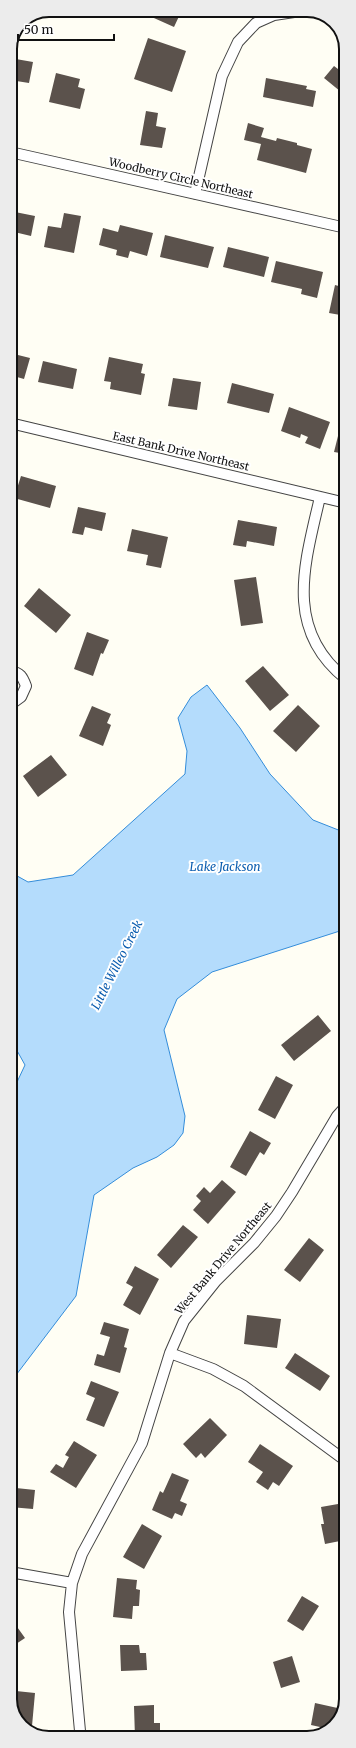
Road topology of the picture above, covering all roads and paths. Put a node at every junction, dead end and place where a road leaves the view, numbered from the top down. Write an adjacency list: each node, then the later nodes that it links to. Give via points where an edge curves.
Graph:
1 (269, 17): 3 (street, via 256,22 238,42 221,81)
2 (17, 154): 3 (street, Woodberry Circle Northeast)
3 (195, 194): 4 (street, Woodberry Circle Northeast)
4 (339, 226)
5 (17, 425): 6 (street, East Bank Drive Northeast)
6 (320, 497): 7 (street, East Bank Drive Northeast); 9 (street, via 305,564 303,606 310,634 322,656)
7 (339, 501)
8 (17, 672): 10 (street, via 22,676 26,686)
9 (339, 672)
10 (17, 700)
11 (339, 1114): 12 (street, West Bank Drive Northeast, via 276,1216 196,1305 184,1321)
12 (170, 1353): 13 (street, via 213,1369 244,1386); 15 (street, West Bank Drive Northeast, via 142,1443 86,1547)
13 (339, 1456)
14 (17, 1573): 15 (street)
15 (72, 1583): 16 (street, West Bank Drive Northeast, via 69,1612)
16 (81, 1731)

